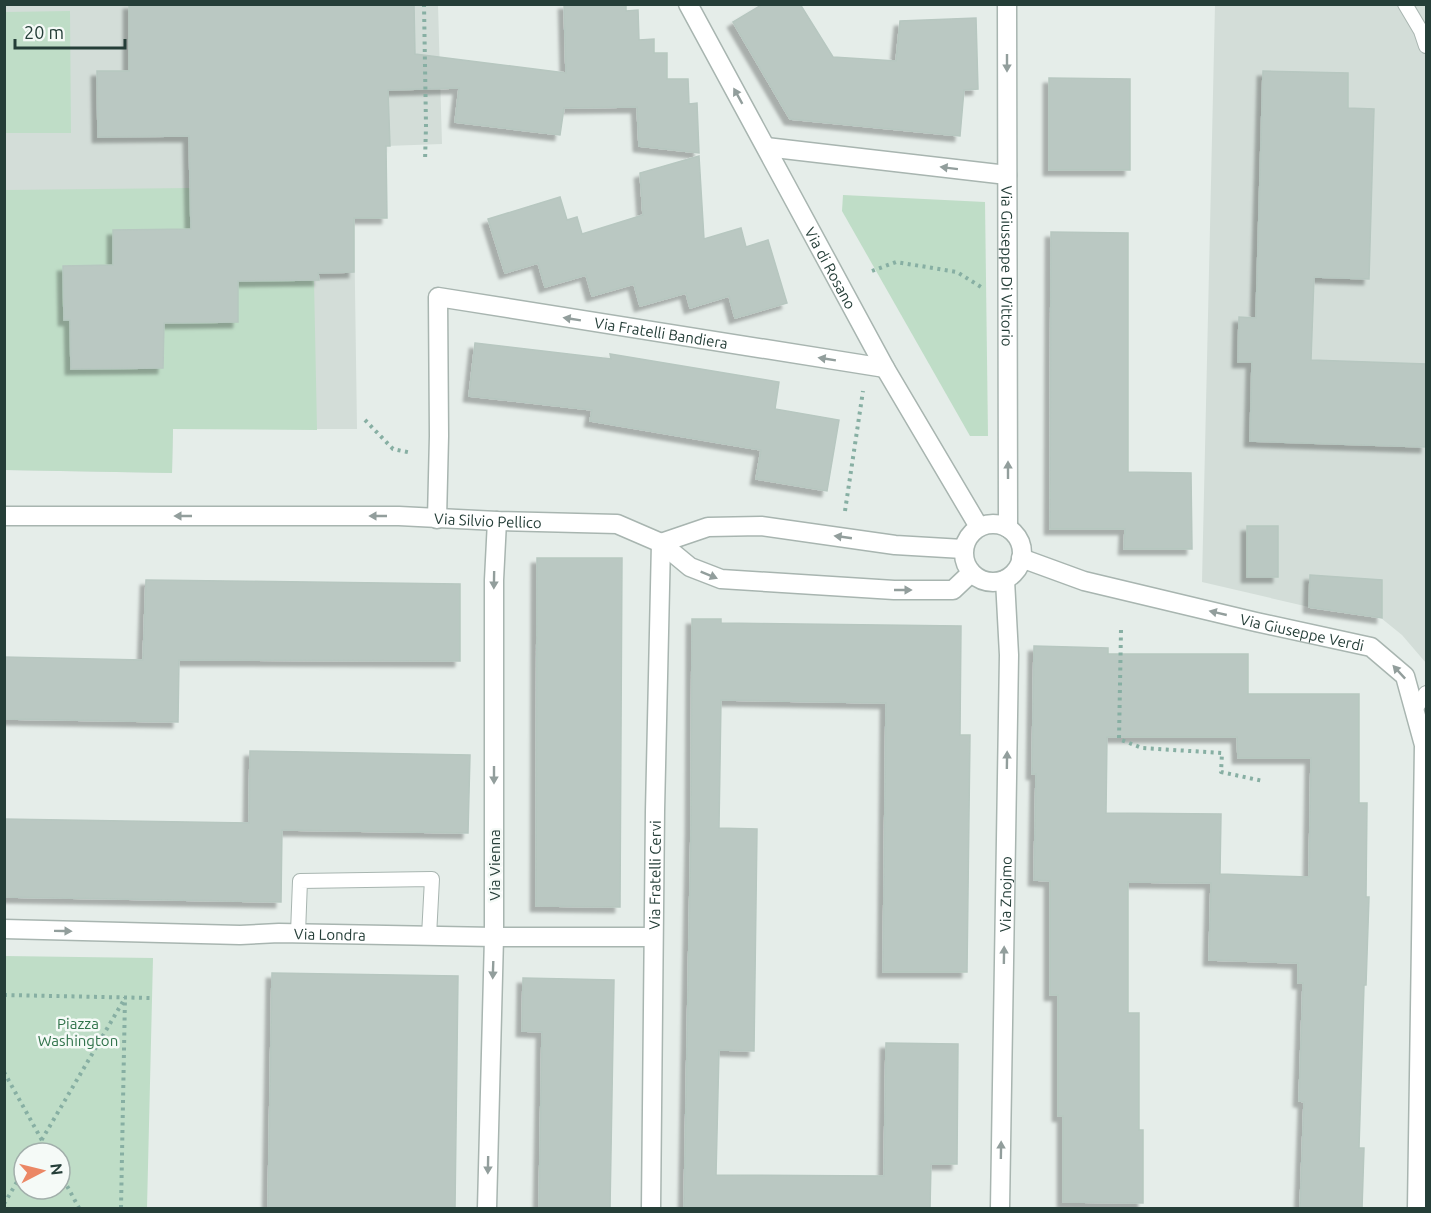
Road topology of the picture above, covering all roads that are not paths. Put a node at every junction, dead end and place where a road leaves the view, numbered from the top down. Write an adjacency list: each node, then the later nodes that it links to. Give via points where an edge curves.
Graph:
1 (688, 4): 5 (street, Via di Rosano, one-way to 1)
2 (1007, 4): 6 (street, Via Giuseppe Di Vittorio, one-way to 6)
3 (1406, 4): 4 (lane)
4 (1426, 46)
5 (766, 147): 6 (street, one-way to 5); 7 (street, Via di Rosano)
6 (1007, 175): 12 (street, Via Giuseppe Di Vittorio, one-way to 6)
7 (885, 368): 9 (street, Via Fratelli Bandiera, one-way to 9, via 438,297); 11 (street, Via di Rosano)
8 (4, 516): 9 (street, Via Silvio Pellico, one-way to 8)
9 (437, 519): 10 (street, Via Silvio Pellico)
10 (496, 521): 13 (street, Via Silvio Pellico, via 617,524); 23 (street, Via Vienna, one-way to 23)
11 (979, 527): 12 (street, via 994,524); 14 (street, via 970,534)
12 (1008, 528): 15 (street, via 1021,547)
13 (662, 543): 14 (street, one-way to 13, via 895,545 761,526 708,528); 16 (street, Via Silvio Pellico, one-way to 16, via 690,567 721,579 952,590); 24 (street, Via Fratelli Cervi)
14 (963, 549): 16 (street)
15 (1021, 558): 17 (street, via 1018,568); 19 (street, Via Giuseppe Verdi, one-way to 15, via 1405,676 1371,647 1103,586)
16 (971, 573): 17 (street, via 986,582)
17 (1005, 580): 27 (street, Via Znojmo, one-way to 17, via 1008,655)
18 (1426, 693): 19 (lane)
19 (1414, 711): 28 (street, Via Giuseppe Verdi, via 1424,745)
20 (4, 929): 21 (street, Via Londra, one-way to 21)
21 (298, 933): 22 (street, Via Londra); 22 (lane, via 300,881 432,879)
22 (429, 936): 23 (street, Via Londra)
23 (494, 936): 24 (street, Via Londra); 25 (street, Via Vienna, one-way to 25)
24 (653, 937): 26 (street, Via Fratelli Cervi)
25 (487, 1209)
26 (651, 1209)
27 (1000, 1209)
28 (1417, 1209)

